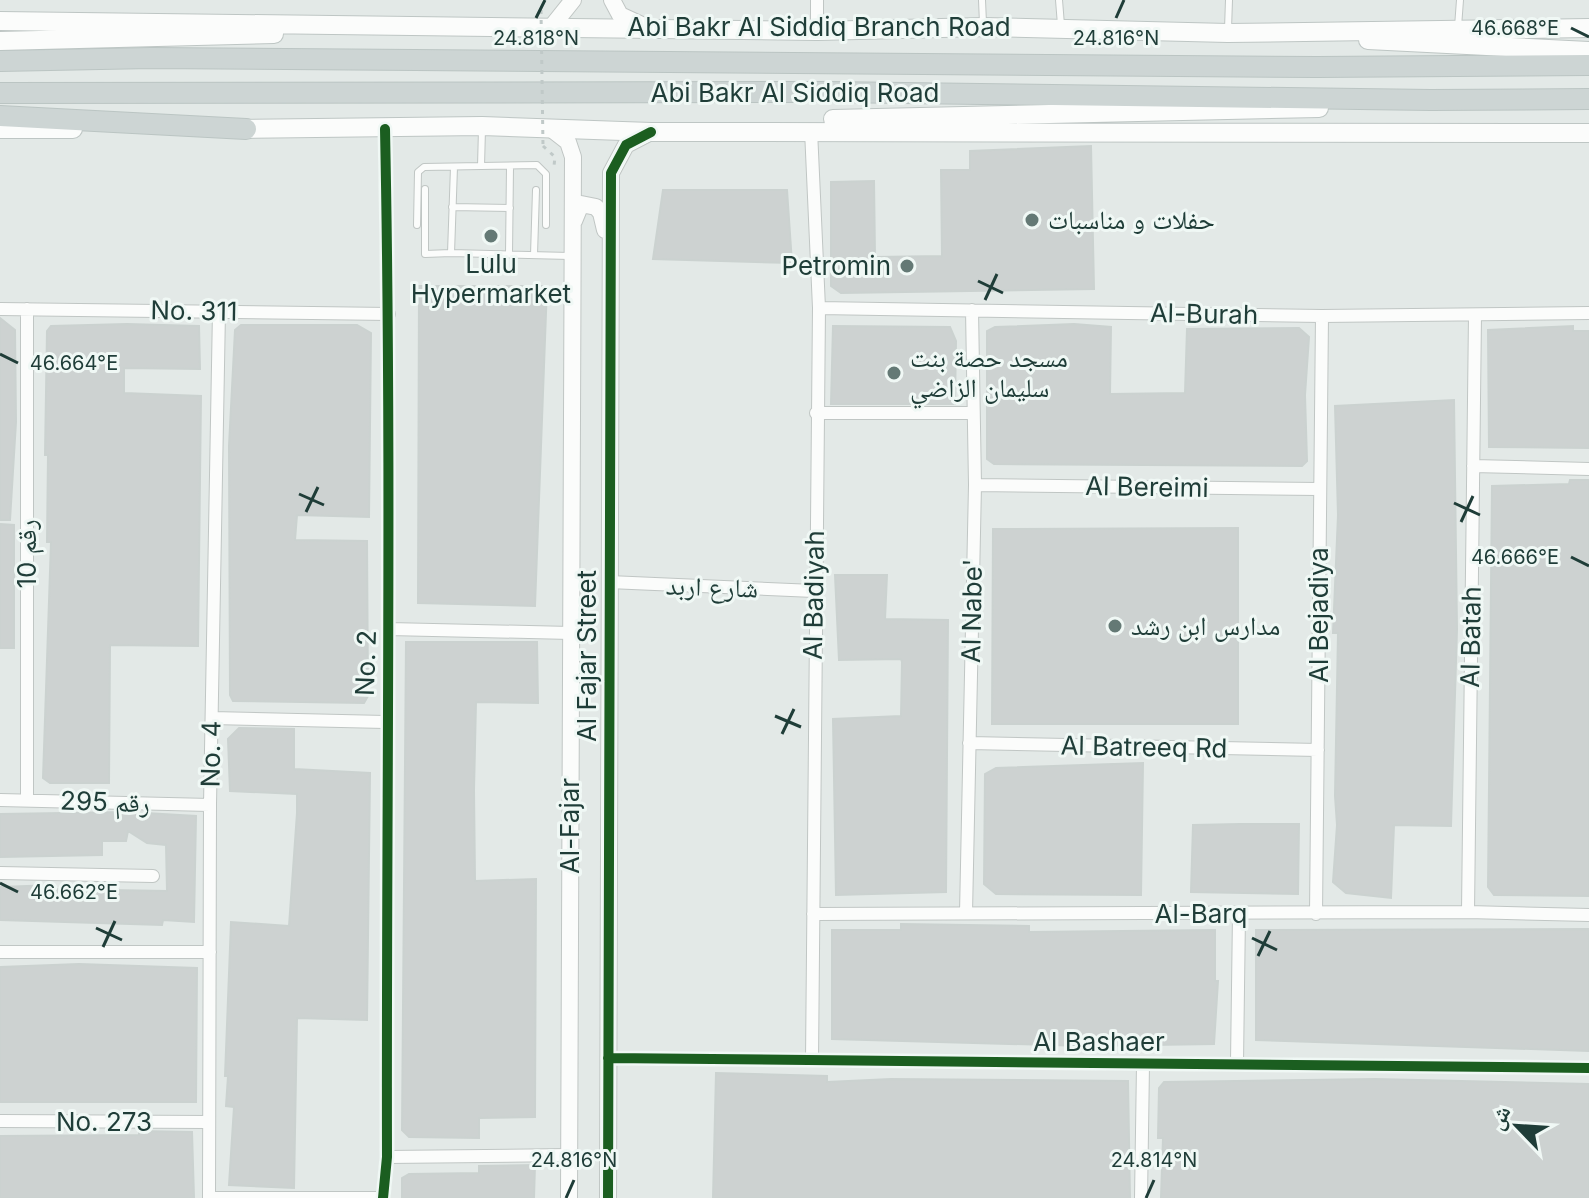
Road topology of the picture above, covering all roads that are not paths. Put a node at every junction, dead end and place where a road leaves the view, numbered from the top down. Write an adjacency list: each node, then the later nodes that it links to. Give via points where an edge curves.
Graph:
1 (573, 0): 8 (street)
2 (612, 0): 11 (street, via 620,15)
3 (817, 0): 16 (street)
4 (982, 0): 12 (lane)
5 (1059, 0): 14 (lane)
6 (1229, 0): 17 (lane)
7 (1460, 0): 13 (lane)
8 (547, 18): 10 (main road, Abi Bakr Al Siddiq Branch Road); 11 (main road, Abi Bakr Al Siddiq Branch Road)
9 (0, 21): 10 (main road, Abi Bakr Al Siddiq Branch Road)
10 (396, 24): 18 (main road, via 228,38)
11 (646, 27): 16 (main road, Abi Bakr Al Siddiq Branch Road)
12 (983, 27): 14 (main road, Abi Bakr Al Siddiq Branch Road); 16 (main road, Abi Bakr Al Siddiq Branch Road)
13 (1458, 27): 15 (main road, Abi Bakr Al Siddiq Branch Road); 17 (main road, Abi Bakr Al Siddiq Branch Road)
14 (1061, 28): 17 (main road, Abi Bakr Al Siddiq Branch Road)
15 (1589, 28)
16 (817, 31)
17 (1228, 33): 19 (main road)
18 (0, 41)
19 (1589, 51)
20 (0, 61): 21 (main road, Abi Bakr Al Siddiq Road)
21 (1589, 65)
22 (0, 93): 23 (main road, Abi Bakr Al Siddiq Road, via 829,92)
23 (1589, 99): 31 (main road, via 781,120)
24 (0, 116): 28 (main road)
25 (482, 126): 26 (main road); 29 (main road); 33 (lane)
26 (550, 128): 31 (main road); 42 (street, Al-Fajar, via 568,142 573,157)
27 (0, 129): 28 (main road)
28 (246, 129): 29 (main road)
29 (385, 129): 53 (street, No. 2)
30 (811, 130): 31 (main road); 32 (main road); 47 (street, Al Badiyah)
31 (651, 132): 46 (street, Al Fajar Street, via 626,145 611,173)
32 (1589, 133)
33 (481, 166): 34 (lane); 35 (lane)
34 (454, 167): 38 (lane); 40 (lane, via 424,167 418,172)
35 (510, 167): 39 (lane); 41 (lane, via 537,165 546,174)
36 (425, 189): 43 (lane, via 425,254)
37 (536, 190): 45 (lane)
38 (452, 207): 39 (lane); 43 (lane)
39 (510, 208): 44 (lane)
40 (417, 225)
41 (546, 225)
42 (572, 250): 45 (lane); 46 (street, via 576,210 588,203 601,213); 65 (street, Al-Fajar)
43 (451, 253): 44 (lane)
44 (509, 254): 45 (lane)
45 (534, 255)
46 (610, 259): 62 (street, Al Fajar Street)
47 (819, 308): 50 (street, Al-Burah); 56 (street, Al Badiyah)
48 (0, 309): 49 (street, No. 311)
49 (27, 309): 51 (street, No. 311); 71 (street, رقم 10)
50 (972, 310): 55 (street, Al-Burah); 57 (street, Al Nabe')
51 (219, 311): 53 (street, No. 311); 66 (street, No. 4)
52 (1589, 313): 54 (street, Al-Burah)
53 (389, 314): 64 (street, No. 2)
54 (1475, 315): 55 (street, Al-Burah); 58 (street, Al Batah)
55 (1322, 316): 61 (street, Al Bejadiya)
56 (816, 413): 57 (street); 63 (street, Al Badiyah)
57 (971, 413): 60 (street, Al Nabe')
58 (1473, 466): 59 (street); 75 (street, Al Batah)
59 (1589, 469)
60 (975, 485): 61 (street, Al Bereimi); 68 (street, Al Nabe')
61 (1319, 489): 69 (street, Al Bejadiya)
62 (609, 582): 63 (street, شارع اربد); 83 (street, Al Fajar Street)
63 (814, 591): 77 (street, Al Badiyah)
64 (389, 629): 65 (street); 67 (street, No. 2)
65 (571, 633): 90 (street, Al-Fajar)
66 (212, 718): 67 (street); 72 (street, No. 4)
67 (385, 722): 91 (street, No. 2)
68 (969, 743): 69 (street, Al Batreeq Rd); 76 (street, Al Nabe')
69 (1318, 750): 79 (street, Al Bejadiya)
70 (0, 800): 71 (street, رقم 295)
71 (27, 800): 72 (street, رقم 295)
72 (210, 805): 82 (street, No. 4)
73 (0, 873): 74 (street)
74 (153, 876)
75 (1468, 912): 79 (street, Al-Barq); 80 (street, Al-Barq)
76 (966, 913): 77 (street, Al-Barq); 78 (street, Al-Barq)
77 (813, 914): 84 (street, Al Badiyah)
78 (1239, 914): 79 (street, Al-Barq); 85 (street)
79 (1316, 914)
80 (1589, 915)
81 (0, 952): 82 (street)
82 (210, 952): 89 (street, No. 4)
83 (608, 1058): 84 (street, Al Bashaer); 95 (street, Al Fajar Street)
84 (812, 1060): 86 (street, Al Bashaer)
85 (1237, 1062): 86 (street, Al Bashaer); 87 (street, Al Bashaer)
86 (1143, 1065): 96 (street)
87 (1589, 1068)
88 (0, 1121): 89 (street, No. 273)
89 (209, 1122): 92 (street, No. 4)
90 (569, 1155): 91 (street); 94 (street, Al-Fajar)
91 (387, 1157): 93 (street, No. 2)
92 (209, 1198): 93 (street)
93 (383, 1198)
94 (569, 1198)
95 (608, 1198)
96 (1141, 1198)

